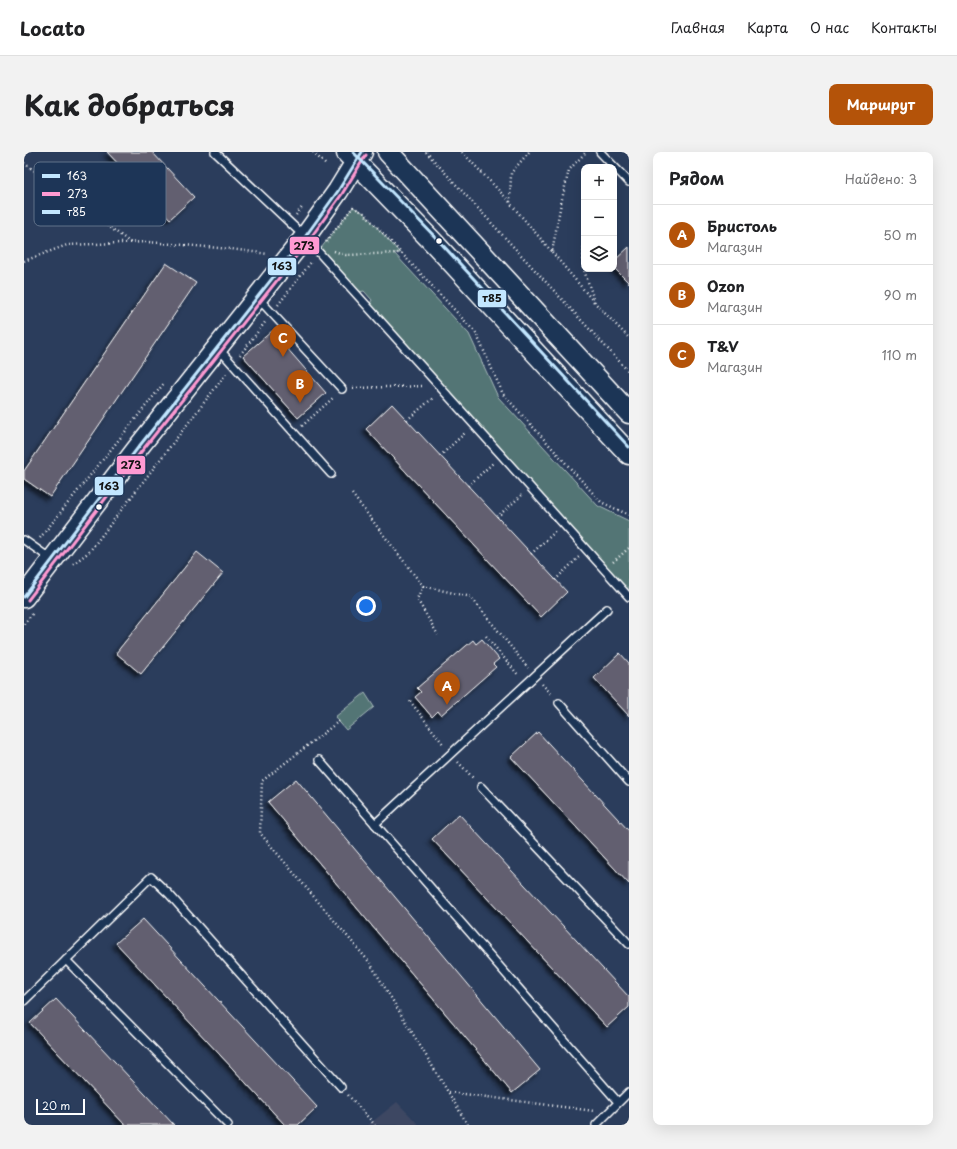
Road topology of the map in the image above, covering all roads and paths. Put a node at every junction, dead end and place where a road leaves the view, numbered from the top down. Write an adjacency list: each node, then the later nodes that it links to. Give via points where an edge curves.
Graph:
1 (215, 152): 16 (lane)
2 (313, 152): 11 (path)
3 (388, 152): 38 (main road)
4 (426, 152): 34 (path)
5 (462, 152): 14 (path)
6 (529, 152): 14 (path, via 511,173)
7 (586, 152): 22 (path, via 569,170)
8 (600, 152): 13 (lane)
9 (355, 155): 18 (main road, via 338,191); 42 (main road)
10 (24, 163): 12 (path)
11 (327, 166)
12 (34, 170)
13 (629, 182)
14 (510, 203): 22 (path)
15 (303, 206): 16 (path)
16 (290, 223): 18 (lane)
17 (108, 226): 19 (path)
18 (305, 237): 21 (lane); 28 (main road)
19 (131, 243): 24 (path, via 148,242); 26 (path, via 68,245)
20 (272, 248): 24 (path)
21 (320, 250): 23 (path, via 346,255); 23 (path, via 353,206 364,213); 30 (path); 36 (lane)
22 (552, 252): 29 (path)
23 (400, 253): 49 (path, via 476,333 503,394 601,502)
24 (268, 254): 25 (path)
25 (263, 260)
26 (24, 261)
27 (585, 272): 29 (path)
28 (257, 297): 30 (lane); 32 (main road)
29 (595, 303): 31 (path)
30 (272, 313): 33 (path); 37 (lane)
31 (629, 338)
32 (218, 348): 33 (lane); 57 (main road)
33 (233, 365): 41 (lane); 58 (path, via 89,552)
34 (629, 372)
35 (169, 377): 53 (path)
36 (440, 388): 37 (path); 39 (path); 40 (lane)
37 (342, 389): 41 (path)
38 (629, 413)
39 (407, 420)
40 (474, 425): 43 (lane); 44 (path)
41 (294, 433): 45 (lane)
42 (629, 454)
43 (501, 455): 46 (path); 47 (lane)
44 (440, 456)
45 (331, 474)
46 (468, 486)
47 (530, 487): 50 (path); 51 (lane)
48 (352, 494): 61 (path)
49 (629, 515)
50 (497, 517)
51 (563, 524): 55 (lane); 56 (path)
52 (24, 540): 53 (lane)
53 (34, 546): 57 (lane)
54 (629, 548): 59 (path)
55 (586, 550): 59 (lane); 60 (path)
56 (531, 554)
57 (53, 560): 63 (main road)
58 (72, 565)
59 (604, 570): 62 (lane)
60 (555, 580)
61 (423, 586): 66 (path, via 417,600); 68 (path, via 471,597)
62 (629, 597)
63 (29, 604): 65 (path)
64 (607, 609): 68 (lane)
65 (24, 624)
66 (438, 635)
67 (486, 636): 69 (path)
68 (535, 676): 69 (lane); 71 (path)
69 (526, 684): 73 (lane)
70 (410, 701): 73 (path)
71 (559, 703): 75 (lane)
72 (339, 721): 82 (path, via 262,781 260,833 370,963)
73 (451, 754): 76 (path); 77 (lane)
74 (319, 760): 77 (lane)
75 (629, 782)
76 (481, 787): 78 (lane)
77 (375, 824): 84 (lane)
78 (629, 944)
79 (66, 960): 80 (lane); 81 (lane, via 151,877); 86 (lane)
80 (24, 1001)
81 (341, 1087): 87 (path)
82 (448, 1092): 85 (path); 88 (path)
83 (629, 1092): 84 (lane)
84 (618, 1102): 85 (lane)
85 (608, 1112): 89 (lane)
86 (228, 1125)
87 (375, 1125)
88 (468, 1125)
89 (596, 1125)

